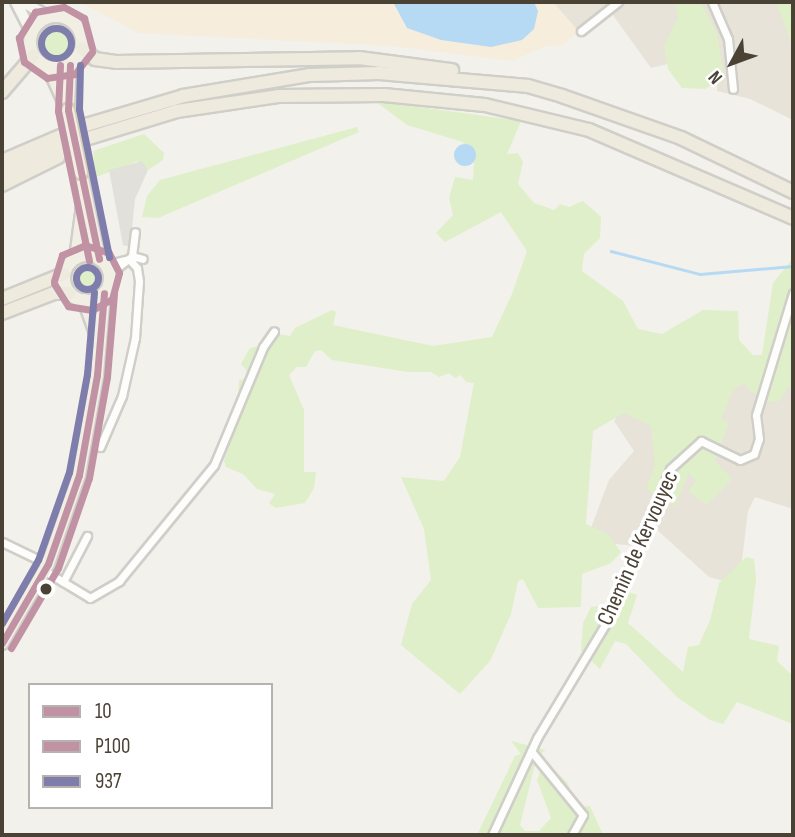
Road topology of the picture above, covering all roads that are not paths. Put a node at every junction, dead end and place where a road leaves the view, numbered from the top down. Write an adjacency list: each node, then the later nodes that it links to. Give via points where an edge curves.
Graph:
1 (16, 2): 7 (main road)
2 (23, 2): 5 (main road)
3 (712, 2): 13 (street, via 729,46)
4 (613, 3): 6 (street)
5 (49, 17): 7 (main road); 8 (main road, via 63,17 75,24)
6 (581, 31)
7 (31, 32): 9 (main road)
8 (82, 48): 10 (main road); 12 (highway, via 95,59 116,62 376,59)
9 (33, 56): 11 (main road); 14 (highway)
10 (70, 65): 11 (main road); 15 (main road)
11 (49, 68): 15 (main road)
12 (528, 86): 17 (highway, via 379,73 262,81 108,118); 21 (highway, via 656,128)
13 (733, 89)
14 (2, 92)
15 (68, 110): 20 (main road, bridge)
16 (114, 129): 18 (highway); 19 (highway); 22 (highway, via 177,111 252,98 358,93 453,100 589,130)
17 (2, 161)
18 (2, 174)
19 (2, 185)
20 (85, 187): 25 (main road); 27 (main road)
21 (793, 192)
22 (793, 218)
23 (135, 232): 24 (street)
24 (131, 257): 26 (street); 27 (street); 37 (street, via 139,281 135,338 122,396)
25 (76, 258): 27 (main road); 28 (main road)
26 (143, 259)
27 (104, 266): 30 (main road)
28 (64, 274): 29 (main road); 32 (highway)
29 (70, 293): 33 (main road); 34 (highway, via 54,293)
30 (104, 293): 33 (main road); 36 (main road)
31 (793, 293): 43 (street, Chemin de Kervouyec, via 755,415 760,439 754,454 740,460 701,441 670,469 609,618)
32 (2, 299)
33 (84, 300): 36 (main road)
34 (2, 313)
35 (274, 331): 41 (street, via 263,347 214,465 187,504 105,593 87,597)
36 (99, 353): 40 (main road, via 79,475)
37 (100, 447)
38 (87, 536): 41 (street)
39 (2, 542): 40 (street)
40 (47, 567): 41 (street); 42 (main road)
41 (63, 582)
42 (2, 643)
43 (531, 751): 44 (street, Chemin de Kervouyec); 45 (street, via 583,815)
44 (492, 835)
45 (572, 835)

